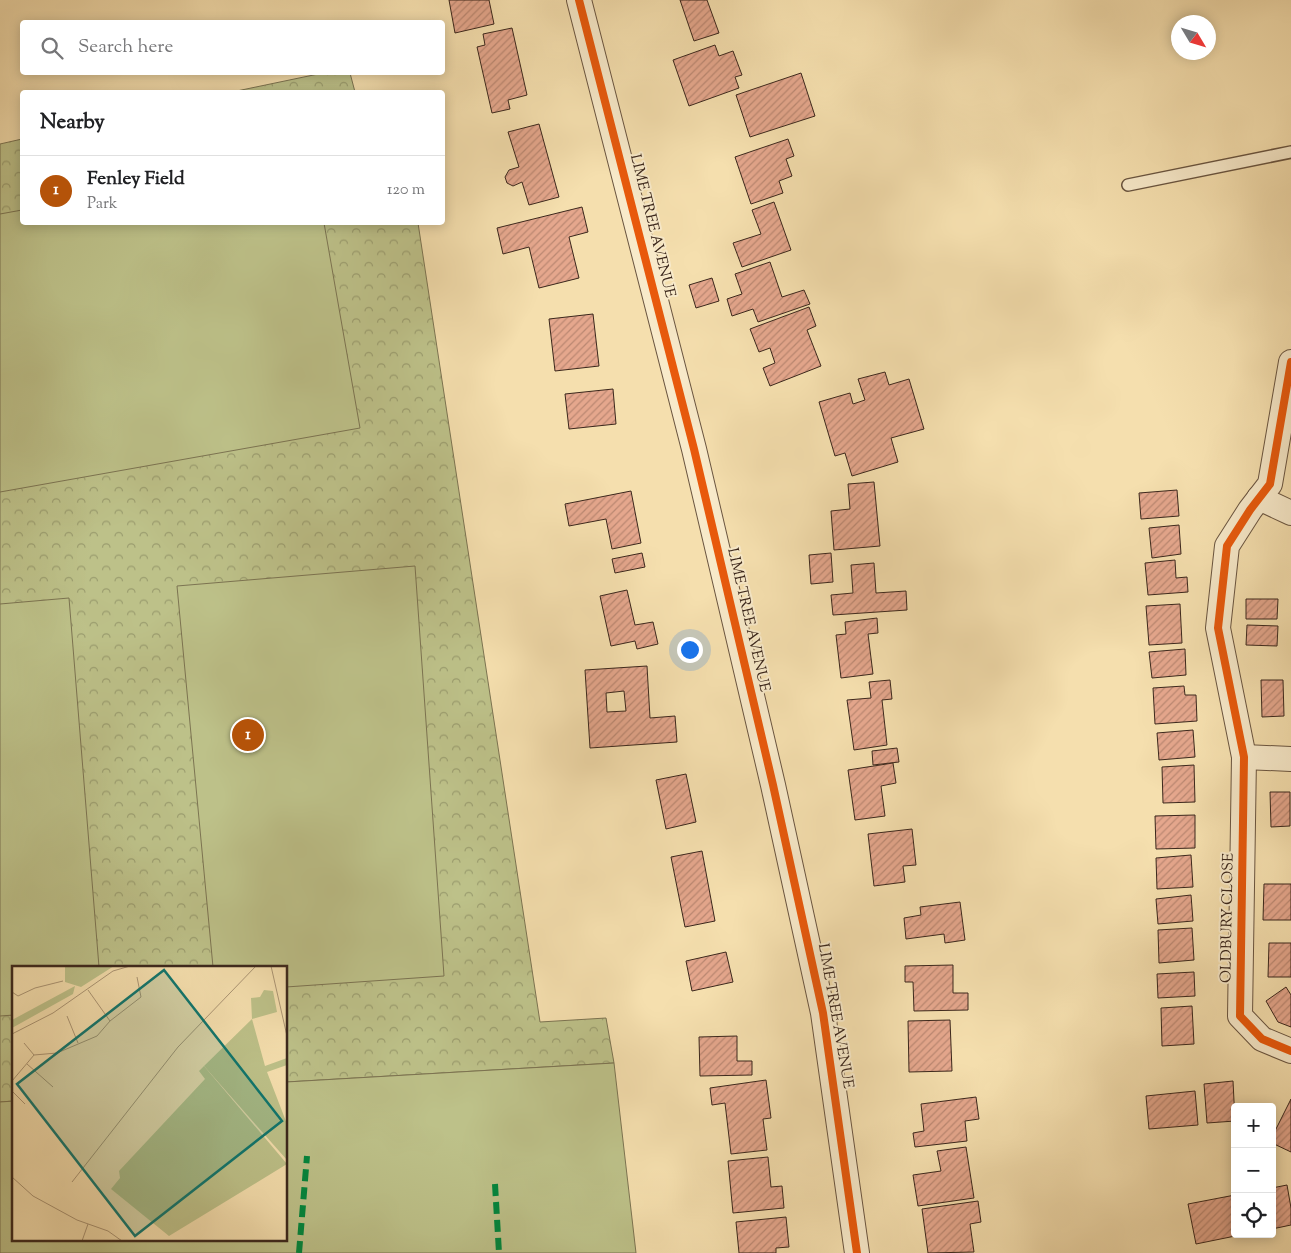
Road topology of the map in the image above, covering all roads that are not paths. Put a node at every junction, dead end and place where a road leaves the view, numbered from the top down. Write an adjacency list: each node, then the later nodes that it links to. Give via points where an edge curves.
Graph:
1 (579, 0): 10 (street, LIME TREE AVENUE, via 696,459 773,785 823,1013)
2 (1291, 152): 3 (lane)
3 (1128, 185)
4 (1291, 362): 5 (street, OLDBURY CLOSE, via 1270,484)
5 (1259, 498): 6 (street); 7 (street, OLDBURY CLOSE, via 1227,546 1218,628)
6 (1291, 513)
7 (1244, 757): 8 (street); 9 (street, OLDBURY CLOSE, via 1240,1016 1262,1039)
8 (1291, 759)
9 (1291, 1051)
10 (858, 1253)

